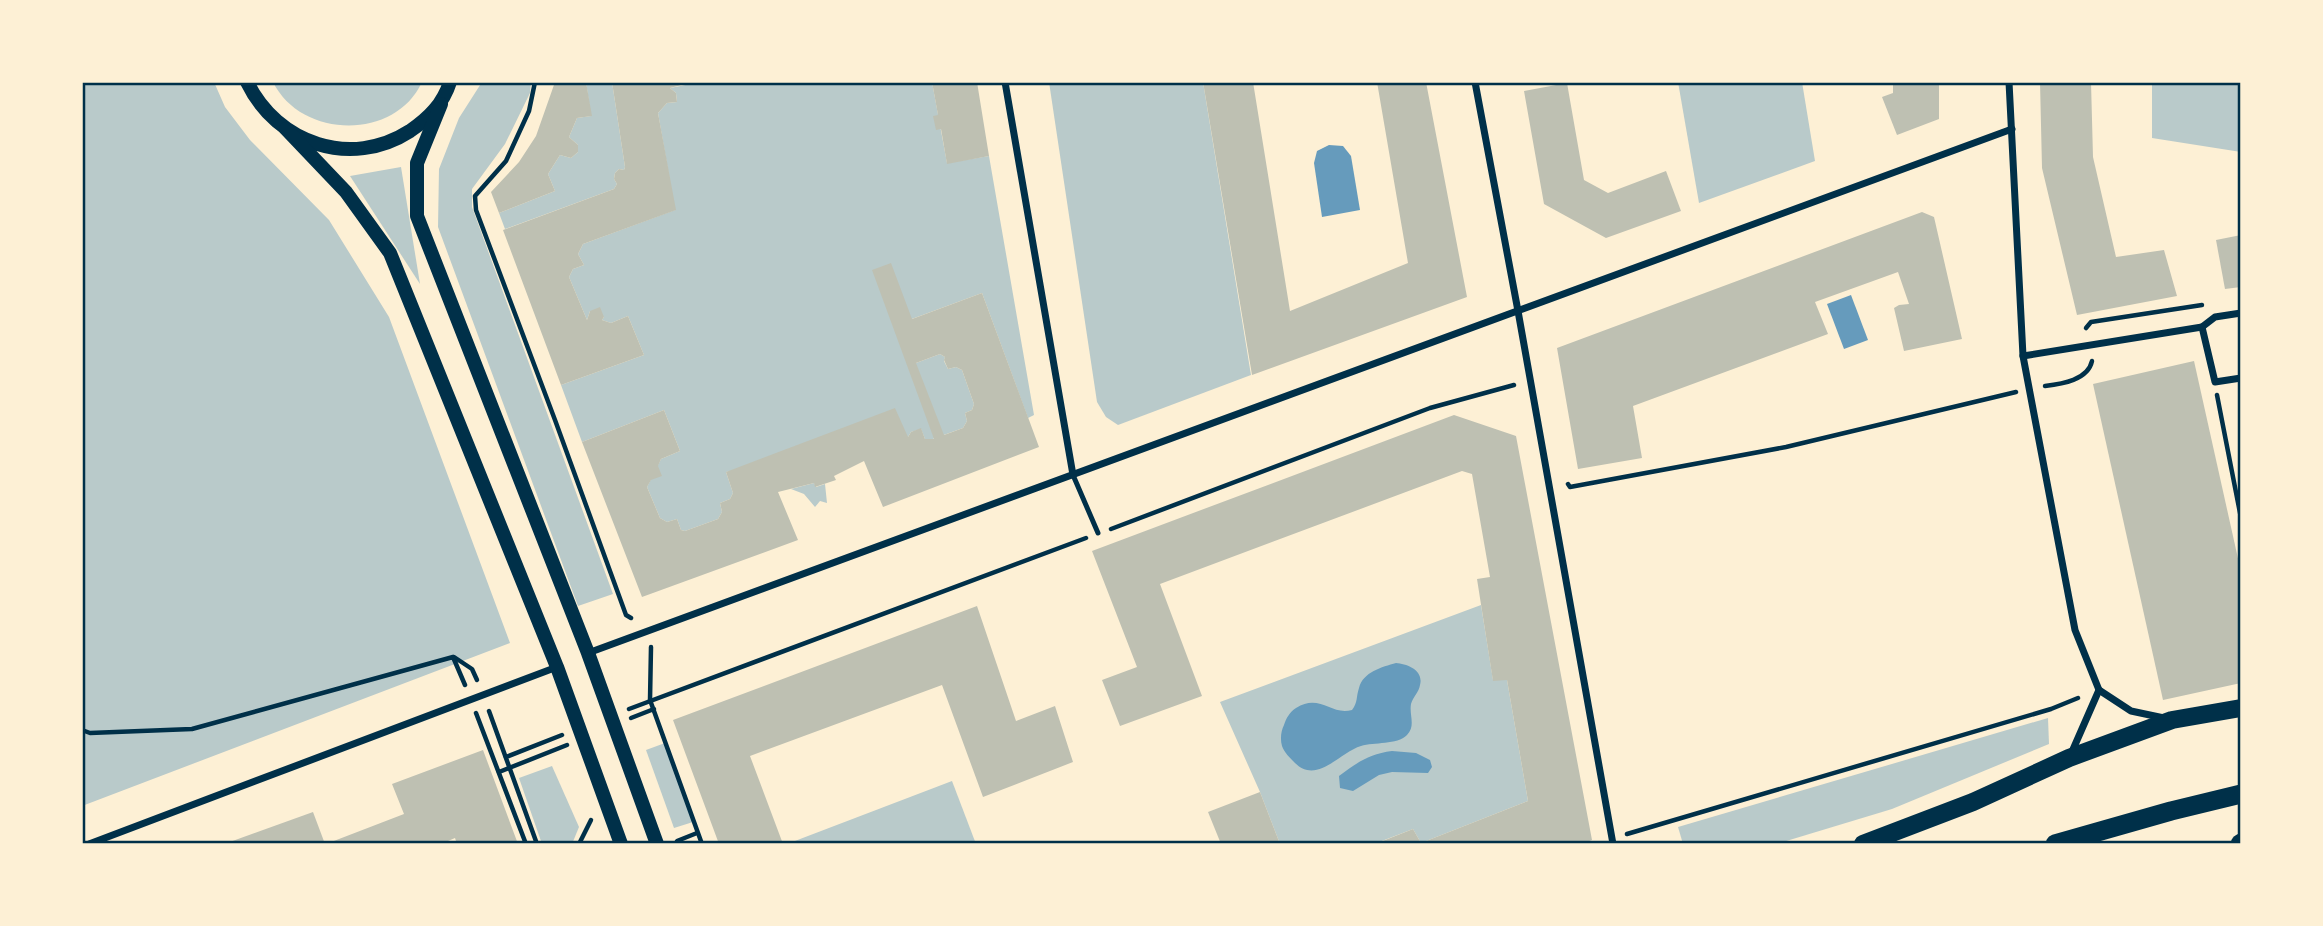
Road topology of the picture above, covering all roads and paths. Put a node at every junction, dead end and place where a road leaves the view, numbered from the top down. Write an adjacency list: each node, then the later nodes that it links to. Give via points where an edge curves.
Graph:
1 (247, 82): 8 (main road, via 270,117)
2 (450, 82): 7 (main road)
3 (535, 82): 24 (path, via 524,124 506,161 475,196 475,210 626,615)
4 (1005, 82): 20 (street)
5 (1475, 82): 11 (street)
6 (2009, 82): 9 (street)
7 (441, 104): 8 (main road, via 397,139 374,147 324,147); 25 (main road, via 417,163 418,216)
8 (286, 129): 27 (main road, via 346,192 390,253)
9 (2012, 129): 11 (street); 15 (street)
10 (2214, 303): 14 (path, via 2091,322 2086,326)
11 (1518, 311): 17 (street); 20 (street)
12 (2241, 313): 13 (street, via 2215,317)
13 (2202, 327): 14 (street); 18 (street)
14 (2089, 345): 15 (street); 19 (path, via 2092,364 2077,379)
15 (2023, 356): 19 (street)
16 (2241, 378): 18 (street)
17 (1530, 380): 23 (path, via 1430,408); 43 (street)
18 (2215, 382): 22 (path)
19 (2029, 388): 21 (path, via 1786,447 1570,487); 28 (street, via 2075,630)
20 (1073, 475): 23 (lane); 24 (street)
21 (1566, 480)
22 (2241, 518)
23 (1098, 533): 31 (path)
24 (651, 630): 25 (street); 31 (path)
25 (588, 653): 48 (main road)
26 (453, 657): 29 (path, via 472,669); 30 (path); 34 (path, via 192,729)
27 (557, 667): 29 (street); 35 (main road)
28 (2099, 690): 33 (street, via 2132,711); 36 (street); 43 (path, via 2051,709)
29 (483, 695): 30 (street); 37 (path)
30 (471, 700): 38 (path); 44 (street)
31 (650, 700): 42 (path)
32 (2241, 708): 33 (main road)
33 (2172, 720): 36 (main road)
34 (82, 730)
35 (584, 739): 37 (path); 47 (main road)
36 (2069, 758): 51 (main road, via 1973,802)
37 (509, 768): 38 (path); 46 (path)
38 (499, 772): 45 (path)
39 (2241, 781): 41 (highway)
40 (2241, 794): 41 (highway)
41 (2171, 811): 52 (highway)
42 (697, 833): 49 (path); 50 (path)
43 (1612, 841)
44 (89, 844)
45 (526, 844)
46 (537, 844)
47 (621, 844)
48 (657, 844)
49 (669, 844)
50 (702, 844)
51 (1863, 844)
52 (2055, 844)

